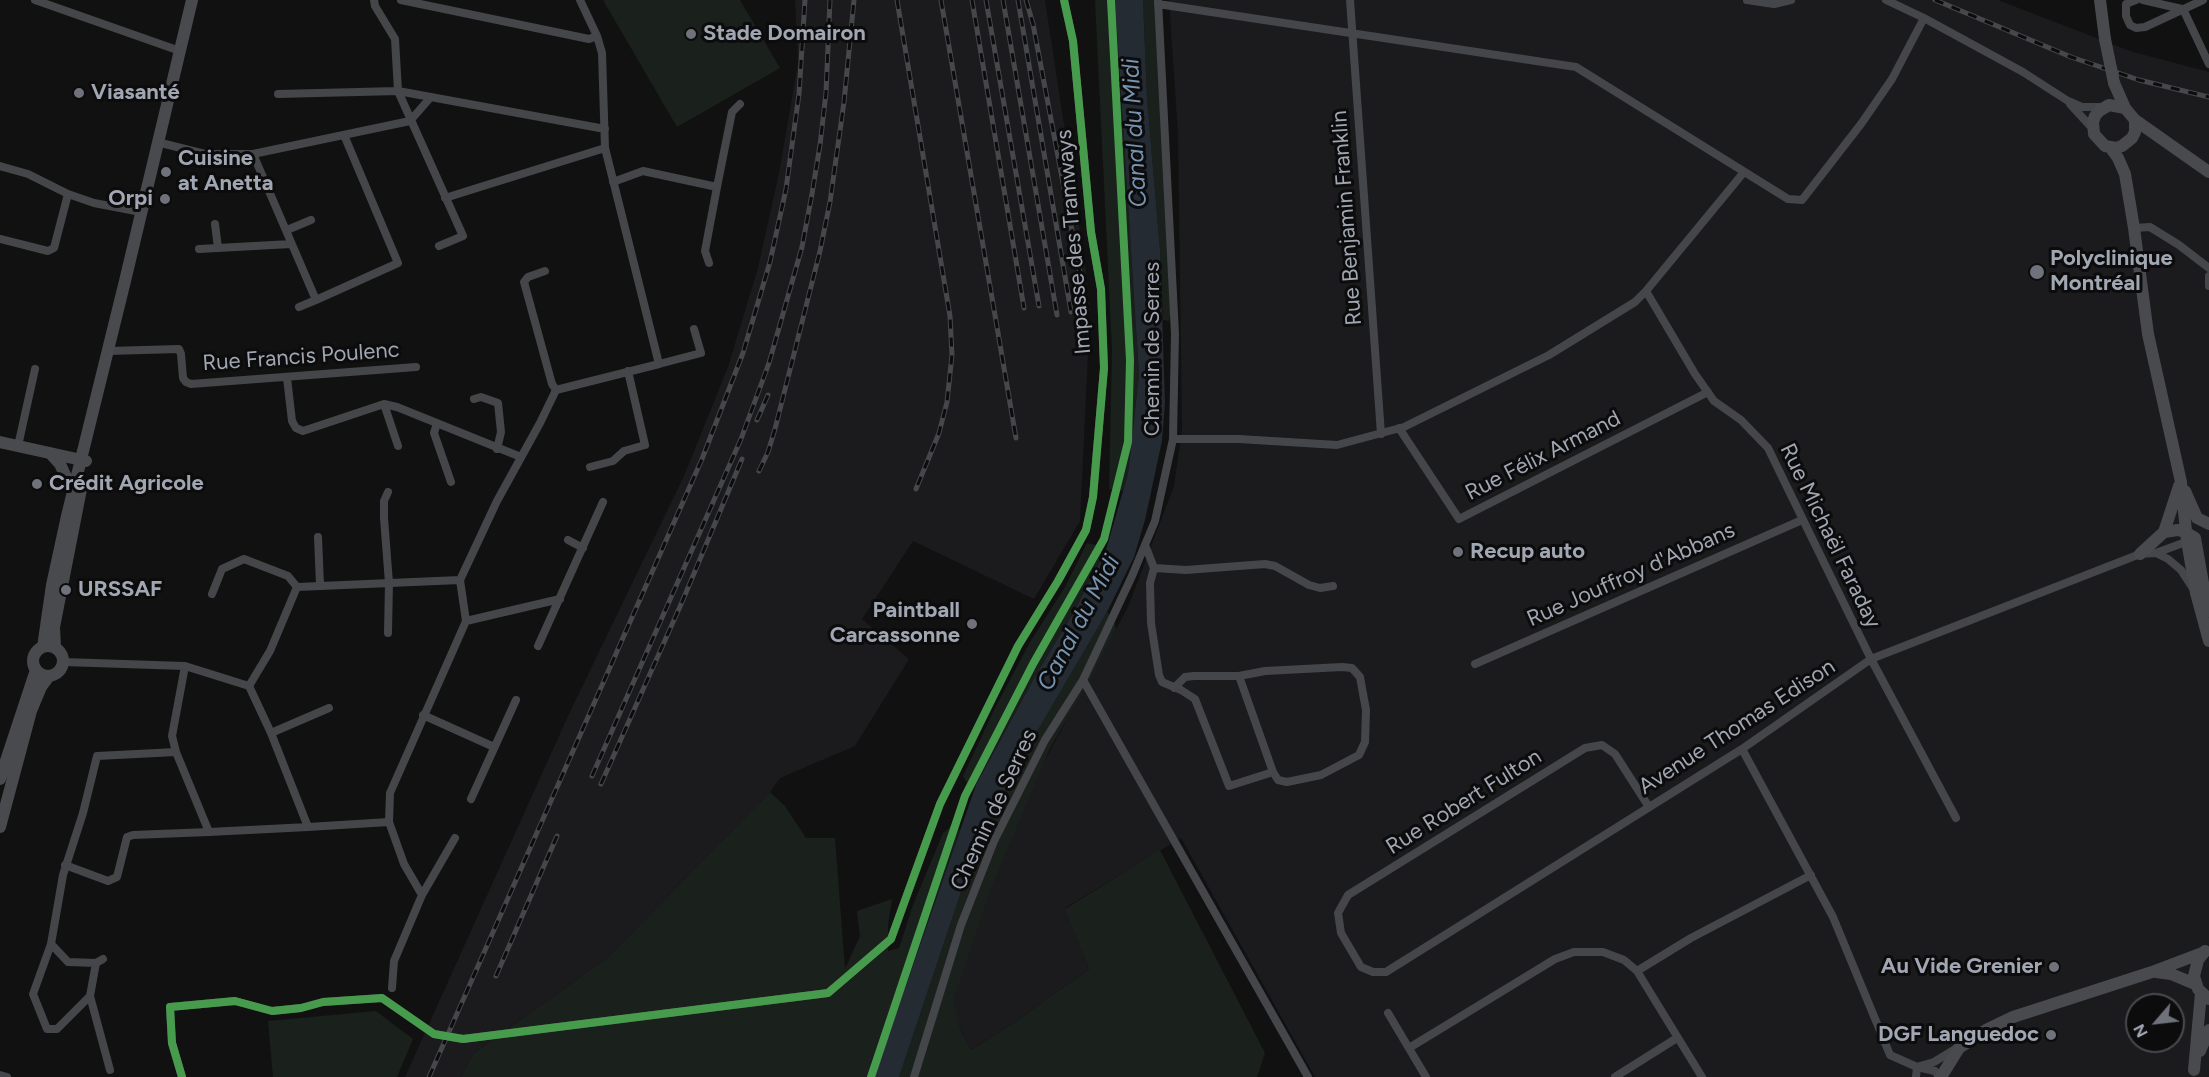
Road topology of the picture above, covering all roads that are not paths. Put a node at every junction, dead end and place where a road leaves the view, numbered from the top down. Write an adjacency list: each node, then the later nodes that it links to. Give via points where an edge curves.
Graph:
1 (35, 0): 20 (street)
2 (192, 0): 20 (main road)
3 (374, 0): 23 (street, via 395,39)
4 (401, 0): 19 (street, via 589,39)
5 (580, 0): 19 (street)
6 (1064, 0): 166 (street, Impasse des Tramways, via 1073,41 1091,232 1101,289 1104,368 1093,497 1086,530 1018,646 940,804 891,939 828,993 463,1039 434,1034 382,998 272,1011 235,1001 170,1006 172,1043)
7 (1350, 0): 18 (street, Rue Benjamin Franklin)
8 (1747, 0): 9 (street, via 1762,4)
9 (1791, 0)
10 (1886, 0): 17 (street)
11 (2100, 0): 22 (main road, bridge)
12 (2136, 0): 16 (street, via 2126,4 2126,16 2136,28)
13 (2143, 0): 16 (street)
14 (2203, 0): 16 (street)
15 (1158, 2): 18 (street); 78 (street, Chemin de Serres, via 1175,334)
16 (2183, 9): 21 (street)
17 (1924, 18): 26 (street); 40 (street, via 1892,79 1802,200 1788,199)
18 (1352, 31): 40 (street, via 1576,66); 77 (street, Rue Benjamin Franklin)
19 (597, 36): 32 (street, via 602,53)
20 (180, 51): 35 (main road)
21 (2209, 64)
22 (2114, 83): 28 (main road); 29 (main road)
23 (398, 91): 24 (street); 25 (street); 31 (street)
24 (278, 94)
25 (430, 98): 31 (street); 32 (street)
26 (2068, 101): 28 (street, via 2082,107); 33 (street)
27 (740, 105): 43 (street, via 732,112)
28 (2107, 106): 29 (main road); 33 (main road, via 2095,116)
29 (2125, 108): 30 (main road)
30 (2134, 120): 36 (main road, via 2132,138 2122,146); 41 (main road)
31 (410, 121): 34 (street); 45 (street)
32 (604, 129): 37 (street)
33 (2093, 129): 36 (main road, via 2100,143)
34 (344, 135): 38 (street); 62 (street, via 398,262)
35 (157, 142): 38 (street, via 205,154); 46 (main road)
36 (2110, 147): 49 (main road, via 2125,174)
37 (605, 148): 42 (street); 45 (street)
38 (253, 154): 50 (street)
39 (0, 166): 44 (street, via 28,174)
40 (1744, 172): 61 (street)
41 (2209, 172)
42 (614, 185): 43 (street, via 643,171); 66 (street)
43 (717, 187): 56 (street, via 705,251)
44 (68, 194): 46 (street); 51 (street, via 54,248 48,251)
45 (445, 198): 53 (street, via 463,236)
46 (141, 212): 65 (main road)
47 (311, 220): 50 (street)
48 (215, 224): 54 (street)
49 (2134, 228): 57 (street, via 2150,227); 88 (main road, via 2148,334)
50 (287, 230): 52 (street)
51 (0, 239)
52 (291, 244): 54 (street); 62 (street)
53 (439, 246)
54 (218, 248): 55 (street)
55 (199, 249)
56 (710, 263)
57 (2209, 267)
58 (545, 271): 71 (street, via 524,282)
59 (2209, 276): 60 (street)
60 (2209, 286)
61 (1646, 291): 72 (street, Rue Michaël Faraday); 76 (street, via 1550,356)
62 (316, 300): 63 (street)
63 (299, 307)
64 (694, 329): 66 (street, via 701,353)
65 (108, 351): 70 (street, Rue Francis Poulenc, via 179,349 183,378 191,384); 85 (main road)
66 (659, 364): 69 (street)
67 (416, 367): 70 (street, Rue Francis Poulenc)
68 (34, 369): 80 (street)
69 (628, 371): 71 (street); 86 (street, via 645,445)
70 (287, 378): 74 (street, via 292,422 303,431)
71 (556, 390): 84 (street)
72 (1708, 392): 76 (street, Rue Félix Armand, via 1459,519); 92 (street, Rue Michaël Faraday, via 1768,448)
73 (474, 399): 82 (street, via 481,397 498,404 501,432)
74 (384, 404): 75 (street); 81 (street)
75 (437, 423): 82 (street); 87 (street, via 434,433)
76 (1399, 429): 77 (street)
77 (1381, 434): 78 (street, via 1337,445)
78 (1173, 439): 98 (street, Chemin de Serres, via 1155,521)
79 (0, 442): 80 (main road)
80 (18, 446): 83 (main road)
81 (398, 446)
82 (497, 449): 84 (street)
83 (50, 453): 85 (main road); 89 (main road, via 60,464)
84 (521, 457): 103 (street)
85 (84, 461): 89 (main road); 116 (main road)
86 (590, 467)
87 (451, 482)
88 (2181, 482): 93 (main road, via 2197,518); 94 (main road); 96 (main road)
89 (73, 492): 116 (main road, via 52,585)
90 (388, 492): 104 (street, via 384,518)
91 (603, 502): 99 (street)
92 (1802, 520): 117 (street, Rue Michaël Faraday); 119 (street, Rue Jouffroy d'Abbans)
93 (2209, 526): 96 (main road)
94 (2164, 532): 96 (main road, via 2178,530); 101 (main road)
95 (318, 537): 105 (street)
96 (2189, 537): 100 (street, Avenue Thomas Edison); 108 (main road); 112 (main road, via 2207,606)
97 (568, 540): 99 (street)
98 (1145, 545): 102 (street); 124 (street, Chemin de Serres)
99 (583, 548): 110 (street)
100 (2156, 553): 101 (street, Avenue Thomas Edison); 108 (street, via 2181,570)
101 (2140, 554): 117 (street, Avenue Thomas Edison)
102 (1154, 568): 106 (street, via 1186,570 1264,564 1309,585); 126 (street, via 1150,623 1159,675 1162,682)
103 (460, 580): 104 (street); 111 (street)
104 (389, 583): 105 (street); 113 (street)
105 (320, 585): 107 (street)
106 (1333, 586)
107 (297, 587): 109 (street, via 288,576 244,559 222,569); 125 (street, via 270,651)
108 (2196, 593): 114 (main road)
109 (212, 594)
110 (560, 598): 111 (street); 115 (street)
111 (466, 621): 129 (street)
112 (2209, 630)
113 (388, 633)
114 (2209, 641)
115 (538, 646)
116 (49, 647): 118 (main road, via 62,656); 121 (main road, via 35,654)
117 (1871, 659): 132 (street, Avenue Thomas Edison); 138 (street, Rue Michaël Faraday)
118 (63, 662): 120 (street); 122 (main road, via 58,672)
119 (1475, 664)
120 (185, 666): 125 (street); 133 (street, via 172,736)
121 (36, 670): 122 (main road); 135 (main road)
122 (49, 676): 140 (main road, via 31,711)
123 (1239, 676): 126 (street, via 1185,677); 134 (street); 134 (street, via 1342,667 1352,669 1360,677 1366,710 1365,742 1359,755 1321,775 1287,782 1278,780)
124 (1083, 680): 167 (street, Chemin de Serres, via 1045,740 994,841 961,925); 168 (street)
125 (249, 686): 130 (street)
126 (1174, 688): 134 (street, via 1195,699 1229,786)
127 (516, 700): 131 (street)
128 (329, 708): 130 (street)
129 (423, 715): 131 (street); 139 (street, via 390,793)
130 (271, 733): 141 (street)
131 (494, 747): 136 (street)
132 (1742, 749): 137 (street, Avenue Thomas Edison); 145 (street)
133 (176, 752): 142 (street); 144 (street, via 97,756)
134 (1273, 772)
135 (0, 779)
136 (471, 799)
137 (1649, 807): 149 (street, Avenue Thomas Edison, via 1405,962 1386,972); 149 (street, Rue Robert Fulton, via 1615,754 1602,745 1585,748 1348,895 1338,913 1341,933)
138 (1956, 818)
139 (389, 822): 141 (street); 146 (street, via 404,864)
140 (0, 827)
141 (308, 827): 142 (street)
142 (209, 832): 144 (street, via 127,837 117,877 108,881)
143 (455, 838): 146 (street)
144 (66, 866): 147 (street)
145 (1811, 875): 150 (street); 161 (street, via 1833,917 1890,1055)
146 (422, 895): 152 (street, via 394,961)
147 (51, 944): 154 (street, via 68,962 99,961); 154 (street, via 33,994 47,1029 57,1029)
148 (2207, 949): 151 (main road); 153 (main road, via 2195,968)
149 (1361, 967)
150 (1637, 971): 158 (street); 159 (street, via 1624,960 1603,952 1574,952 1555,959)
151 (2152, 972): 153 (main road, via 2171,974); 157 (main road, via 2013,1017)
152 (392, 988)
153 (2202, 992): 163 (main road)
154 (90, 996): 162 (street)
155 (1388, 1013): 159 (street)
156 (2209, 1030): 163 (main road)
157 (1975, 1037): 160 (main road); 174 (main road)
158 (1677, 1038): 170 (street); 171 (street)
159 (1410, 1048): 169 (street)
160 (1959, 1048): 161 (street); 173 (main road)
161 (1917, 1067): 172 (street); 173 (street, via 1935,1071)
162 (110, 1070)
163 (2193, 1074)
164 (0, 1076): 165 (street)
165 (7, 1077)
166 (182, 1077)
167 (914, 1077)
168 (1308, 1077)
169 (1426, 1077)
170 (1615, 1077)
171 (1702, 1077)
172 (1916, 1077)
173 (1940, 1077)
174 (1950, 1077)

